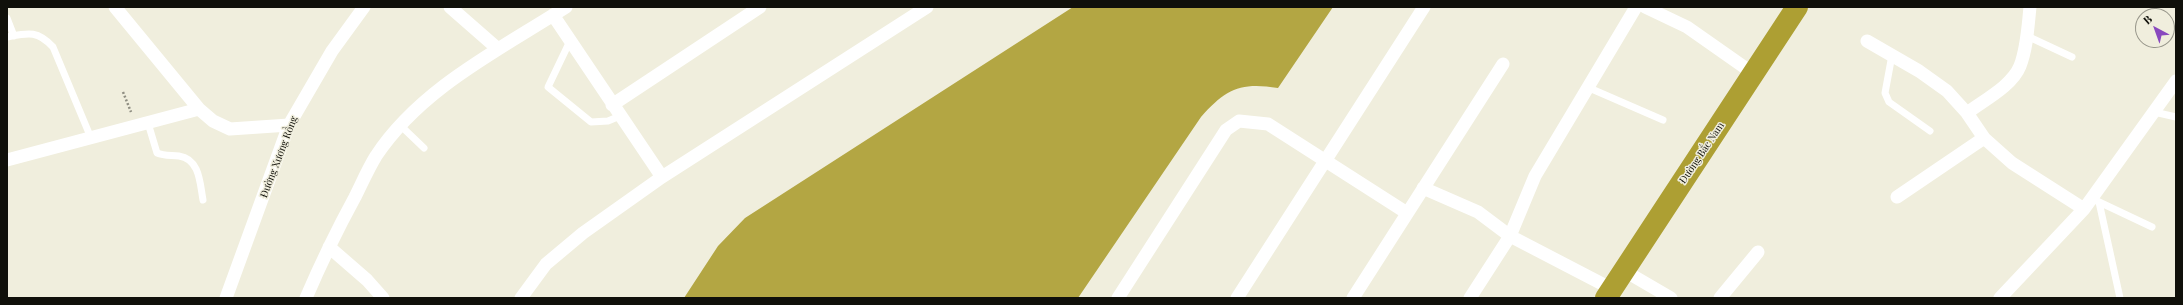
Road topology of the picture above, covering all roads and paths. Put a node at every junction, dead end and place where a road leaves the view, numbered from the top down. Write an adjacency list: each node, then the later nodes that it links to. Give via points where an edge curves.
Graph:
1 (115, 7): 25 (street)
2 (364, 7): 32 (street, Đường Xương Rồng, via 332,51)
3 (450, 7): 17 (street)
4 (760, 7): 26 (street)
5 (927, 7): 40 (street)
6 (1424, 7): 39 (street)
7 (1636, 7): 23 (street)
8 (1645, 7): 21 (street, via 1687,26)
9 (1797, 7): 21 (highway, Đường Bắc Nam)
10 (2030, 7): 14 (street)
11 (559, 10): 16 (street); 17 (street)
12 (7, 18): 13 (lane)
13 (10, 36): 35 (lane, via 30,33 40,36 53,47)
14 (2027, 36): 19 (lane); 28 (street, via 2020,66 2008,83)
15 (1867, 40): 18 (street)
16 (570, 41): 26 (street); 26 (lane, via 548,87 591,122 608,120)
17 (498, 49): 33 (street, via 464,70)
18 (1892, 55): 28 (street, via 1920,71 1947,92); 34 (lane, via 1886,93 1889,102)
19 (2072, 57)
20 (1503, 64): 41 (street)
21 (1754, 74): 51 (highway, Đường Bắc Nam)
22 (2176, 82): 27 (street)
23 (1587, 87): 30 (lane); 48 (street, via 1534,176)
24 (123, 92): 31 (path)
25 (199, 109): 31 (street); 32 (street, via 213,121 230,129)
26 (616, 111): 40 (street)
27 (2154, 112): 29 (lane); 44 (street)
28 (1967, 113): 36 (street)
29 (2176, 117)
30 (1663, 120)
31 (142, 124): 35 (street); 43 (lane, via 157,153 181,156 197,169)
32 (289, 125): 53 (street, Đường Xương Rồng)
33 (401, 126): 37 (lane); 49 (street, via 376,157)
34 (1930, 131)
35 (91, 138): 38 (street)
36 (1984, 138): 42 (street); 45 (street, via 2012,163)
37 (424, 148)
38 (7, 160)
39 (1326, 160): 46 (street); 57 (street, via 1268,124 1239,121 1226,130); 58 (street)
40 (662, 177): 56 (street, via 583,233 546,264)
41 (1423, 188): 46 (street); 48 (street, via 1478,212)
42 (1897, 197)
43 (203, 200)
44 (2096, 200): 45 (street); 47 (lane); 64 (lane)
45 (2084, 209): 63 (street)
46 (1407, 213): 59 (street)
47 (2152, 227)
48 (1510, 236): 52 (street); 60 (street)
49 (328, 247): 54 (street); 55 (street, via 367,280)
50 (1758, 252): 62 (street)
51 (1623, 270): 52 (highway, Đường Bắc Nam); 61 (street)
52 (1609, 294)
53 (226, 298)
54 (306, 298)
55 (383, 298)
56 (521, 298)
57 (1118, 298)
58 (1237, 298)
59 (1353, 298)
60 (1470, 298)
61 (1671, 298)
62 (1720, 298)
63 (2000, 298)
64 (2120, 298)

